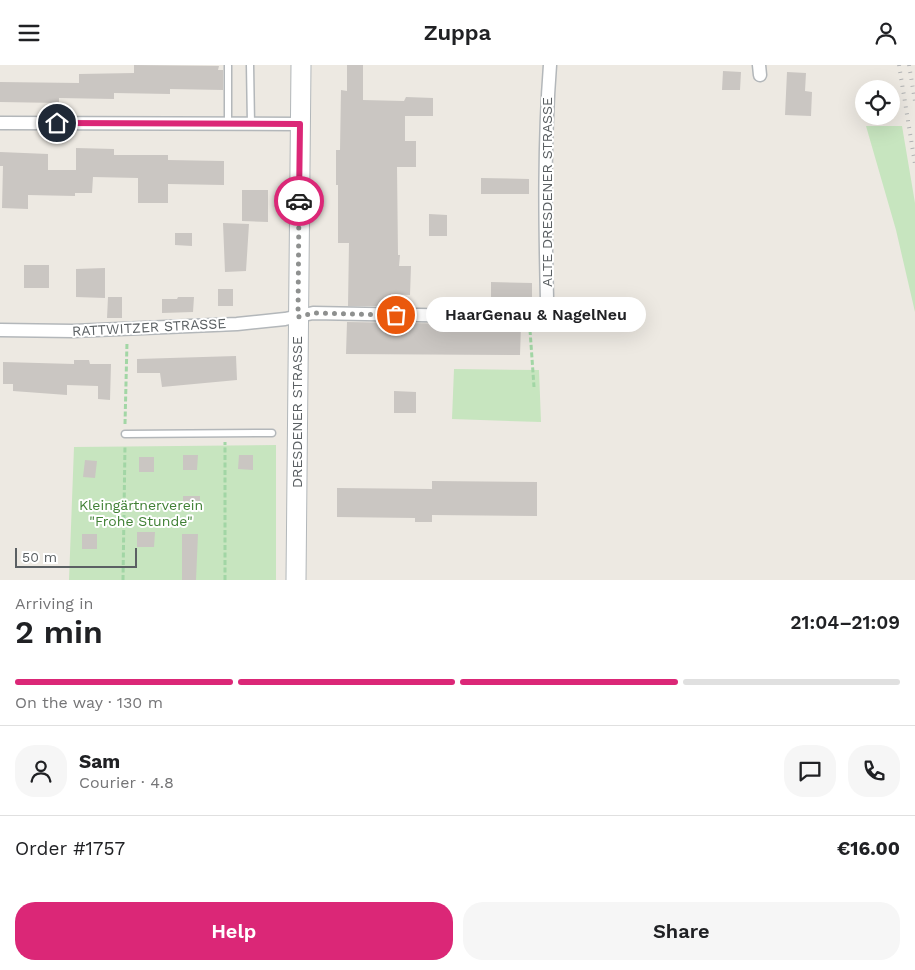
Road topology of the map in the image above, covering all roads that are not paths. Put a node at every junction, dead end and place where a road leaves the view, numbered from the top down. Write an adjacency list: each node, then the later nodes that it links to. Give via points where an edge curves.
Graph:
1 (250, 65): 7 (lane)
2 (300, 65): 8 (main road, DRESDENER STRASSE)
3 (550, 65): 9 (street, ALTE DRESDENER STRASSE, via 545,211 547,299 544,309 530,317 313,313)
4 (228, 66): 6 (lane)
5 (0, 123): 6 (street)
6 (228, 123): 7 (street)
7 (251, 123): 8 (street)
8 (300, 124): 9 (main road, DRESDENER STRASSE)
9 (298, 317): 10 (street, RATTWITZER STRASSE, via 237,324 128,329); 13 (main road, DRESDENER STRASSE)
10 (0, 329)
11 (272, 433): 12 (lane)
12 (125, 435)
13 (296, 580)

